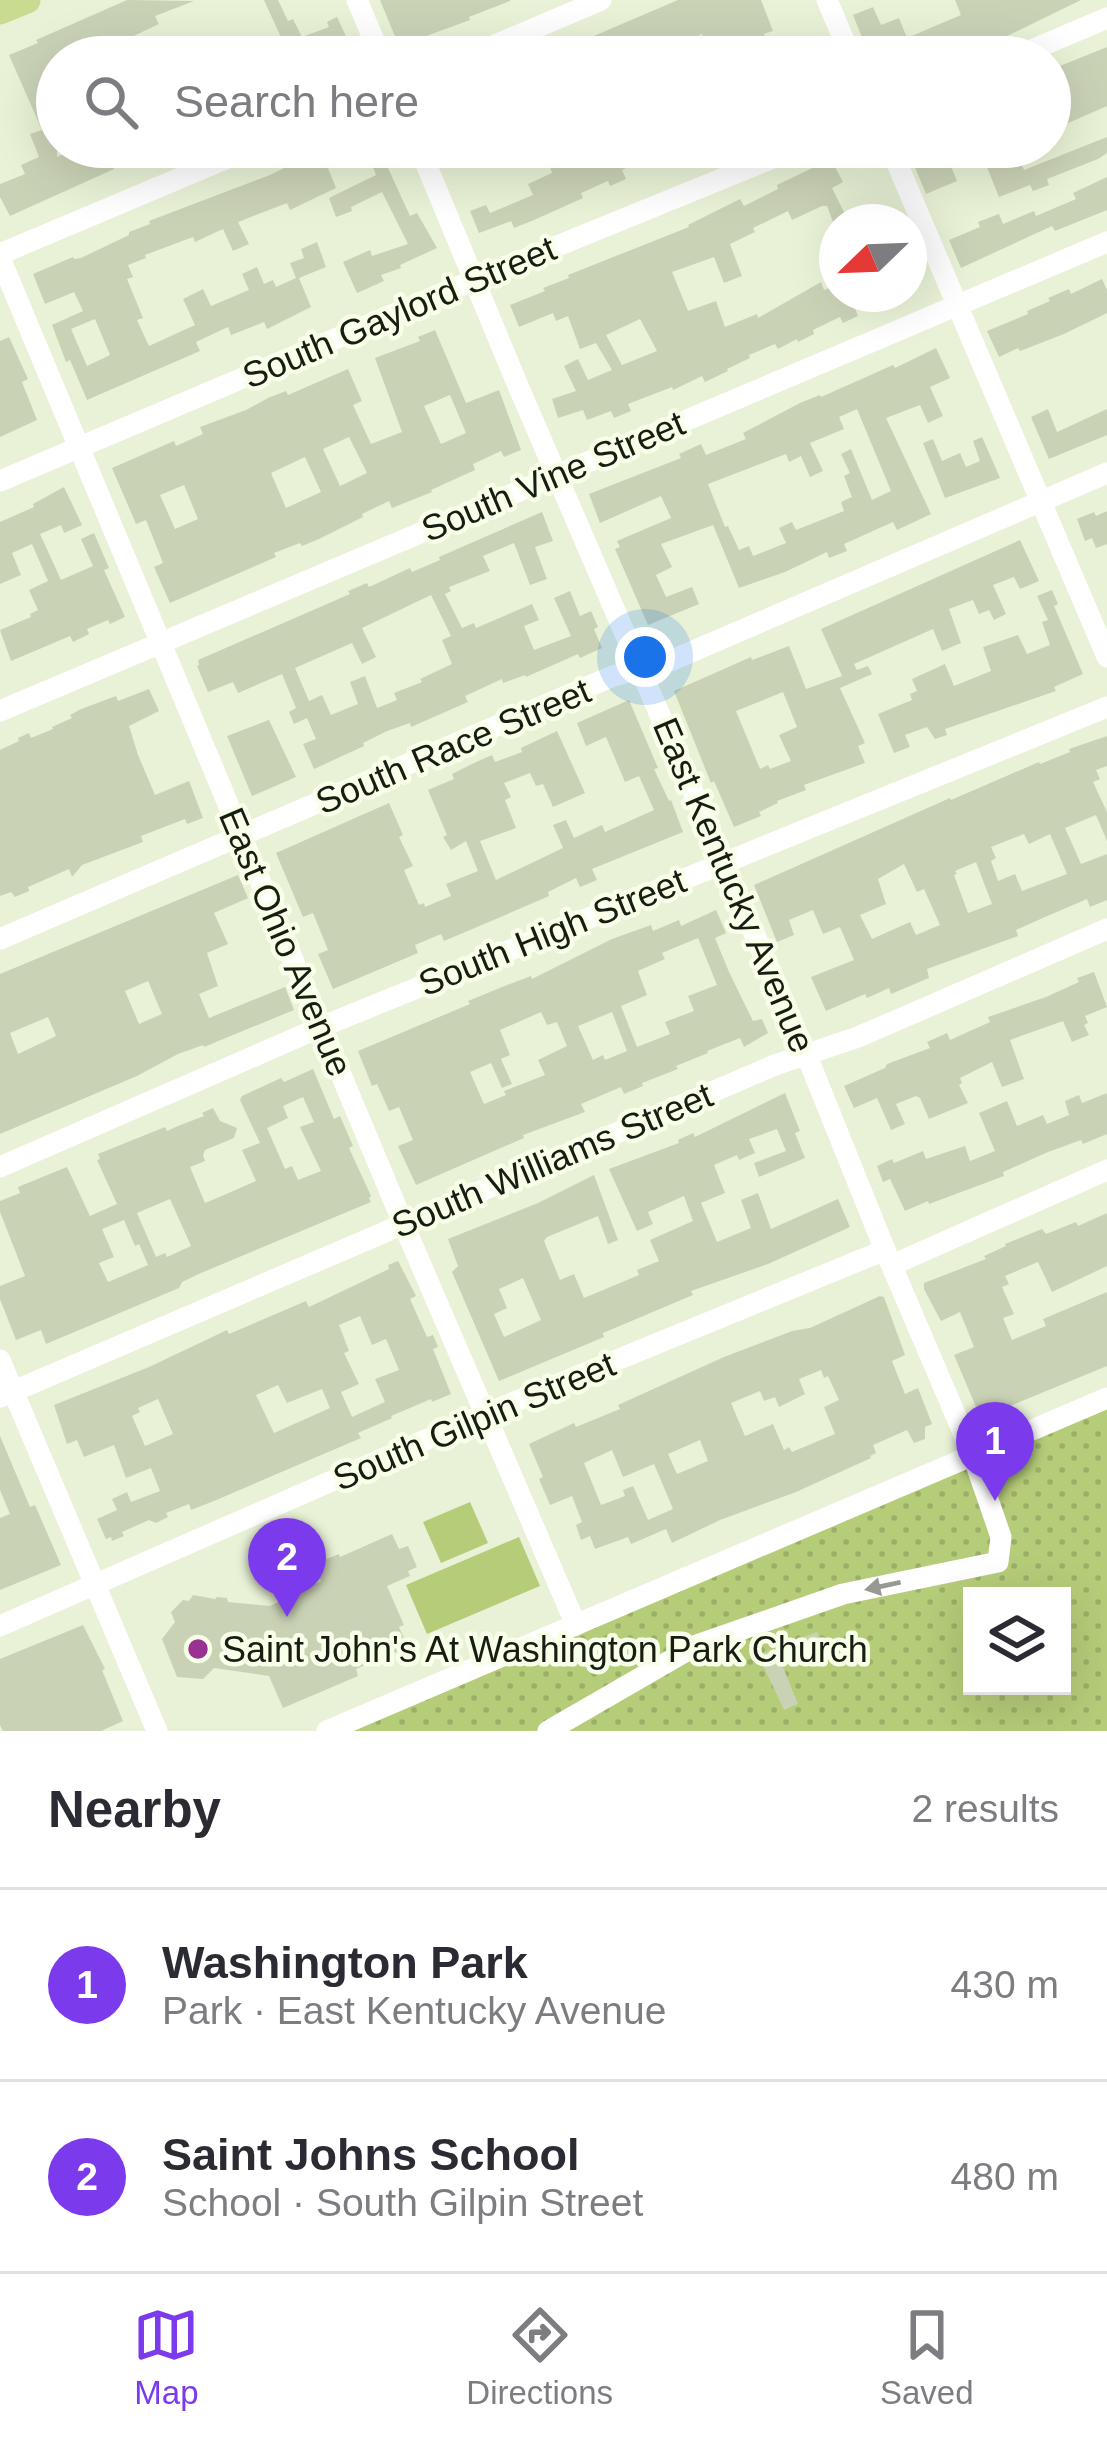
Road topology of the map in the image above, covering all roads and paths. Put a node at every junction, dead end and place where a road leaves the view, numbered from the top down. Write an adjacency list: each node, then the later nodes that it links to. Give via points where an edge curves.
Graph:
1 (27, 0): 5 (main road)
2 (357, 0): 7 (street)
3 (601, 0): 8 (street)
4 (827, 0): 9 (street)
5 (0, 11)
6 (1107, 18): 10 (street)
7 (372, 36)
8 (516, 36)
9 (842, 36)
10 (1065, 36)
11 (205, 168): 16 (street)
12 (428, 168): 17 (street, East Kentucky Avenue)
13 (749, 168): 17 (street, South Gaylord Street)
14 (899, 168): 18 (street)
15 (1107, 242): 18 (street, South Vine Street)
16 (0, 256): 19 (street, East Ohio Avenue)
17 (474, 280): 19 (street, South Gaylord Street); 21 (street, East Kentucky Avenue)
18 (956, 304): 21 (street, South Vine Street); 23 (street)
19 (80, 447): 22 (street, South Gaylord Street); 24 (street, East Ohio Avenue)
20 (1107, 473): 23 (street, South Race Street)
21 (556, 474): 24 (street, South Vine Street); 26 (street, East Kentucky Avenue)
22 (0, 481)
23 (1040, 501): 25 (street); 26 (street, South Race Street)
24 (160, 643): 28 (street, South Vine Street); 29 (street, East Ohio Avenue)
25 (1107, 657)
26 (642, 669): 29 (street, South Race Street); 30 (street, East Kentucky Avenue)
27 (1107, 707): 30 (street, South High Street)
28 (0, 711)
29 (242, 837): 32 (street, South Race Street); 33 (street, East Ohio Avenue)
30 (724, 862): 33 (street, South High Street); 34 (street, East Kentucky Avenue)
31 (1107, 928): 34 (street, South Williams Street)
32 (0, 940)
33 (321, 1027): 35 (street, South High Street); 37 (street, East Ohio Avenue)
34 (807, 1056): 37 (street, South Williams Street); 38 (street, East Kentucky Avenue)
35 (0, 1167)
36 (1107, 1170): 38 (street, South Gilpin Street)
37 (403, 1223): 40 (street, South Williams Street); 42 (street, East Ohio Avenue)
38 (888, 1257): 42 (street, South Gilpin Street); 43 (street, East Kentucky Avenue)
39 (0, 1360): 40 (street)
40 (7, 1394): 44 (street)
41 (1107, 1398): 43 (street)
42 (485, 1414): 44 (street, South Gilpin Street); 45 (street, East Ohio Avenue)
43 (973, 1456): 45 (street); 49 (street, East Kentucky Avenue, one-way to 49, via 1001,1537 998,1562 843,1594 697,1645)
44 (95, 1586): 46 (street, South Gilpin Street); 47 (street)
45 (576, 1625): 48 (street)
46 (0, 1626)
47 (158, 1731)
48 (327, 1731)
49 (548, 1731)

